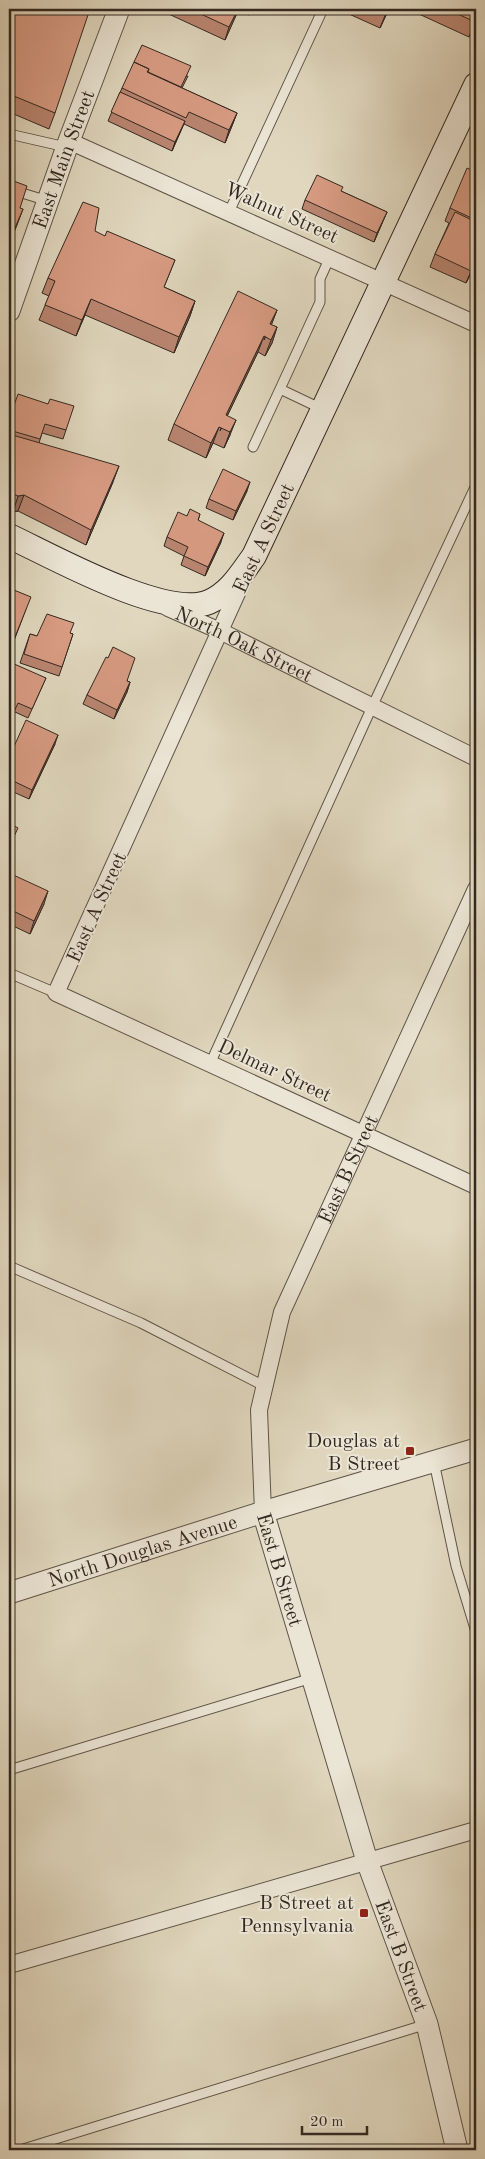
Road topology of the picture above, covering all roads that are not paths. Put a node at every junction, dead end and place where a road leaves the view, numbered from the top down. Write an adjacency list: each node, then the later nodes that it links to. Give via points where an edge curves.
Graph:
1 (119, 9): 5 (street, East Main Street)
2 (323, 9): 8 (lane)
3 (476, 86): 10 (main road, East A Street)
4 (9, 134): 5 (lane)
5 (68, 144): 7 (street, East Main Street); 8 (street, Walnut Street)
6 (9, 189): 7 (lane)
7 (48, 201): 11 (street, East Main Street)
8 (229, 212): 9 (street, Walnut Street)
9 (330, 257): 10 (street, Walnut Street); 13 (lane, via 320,279 320,302)
10 (383, 281): 12 (street, Walnut Street); 14 (main road, East A Street)
11 (9, 311)
12 (476, 324)
13 (280, 389): 14 (lane); 15 (lane)
14 (323, 409): 18 (main road, East A Street)
15 (253, 447)
16 (476, 485): 21 (lane)
17 (9, 536): 19 (main road, North Oak Street)
18 (254, 556): 19 (main road, via 231,588 208,602 192,606); 20 (street, East A Street)
19 (140, 596): 20 (street, North Oak Street)
20 (220, 631): 21 (street, North Oak Street); 25 (street, East A Street)
21 (372, 706): 22 (street, North Oak Street); 26 (lane)
22 (476, 758)
23 (476, 890): 27 (street, East B Street)
24 (9, 973): 25 (lane)
25 (56, 993): 26 (street, Delmar Street)
26 (210, 1064): 27 (street, Delmar Street)
27 (362, 1134): 28 (street, Delmar Street); 30 (street, East B Street, via 282,1312)
28 (476, 1186)
29 (9, 1266): 30 (lane, via 140,1324)
30 (264, 1386): 33 (street, East B Street, via 259,1410)
31 (476, 1449): 32 (street, North Douglas Avenue)
32 (434, 1462): 33 (street, North Douglas Avenue); 35 (lane, via 456,1566)
33 (263, 1512): 34 (street, North Douglas Avenue); 36 (street, East B Street)
34 (9, 1593)
35 (476, 1632)
36 (312, 1678): 37 (lane); 39 (street, East B Street)
37 (9, 1770)
38 (476, 1830): 39 (street)
39 (367, 1861): 40 (street); 41 (street, East B Street)
40 (9, 1965)
41 (427, 2024): 42 (lane); 43 (street, East B Street)
42 (20, 2150)
43 (457, 2150)

